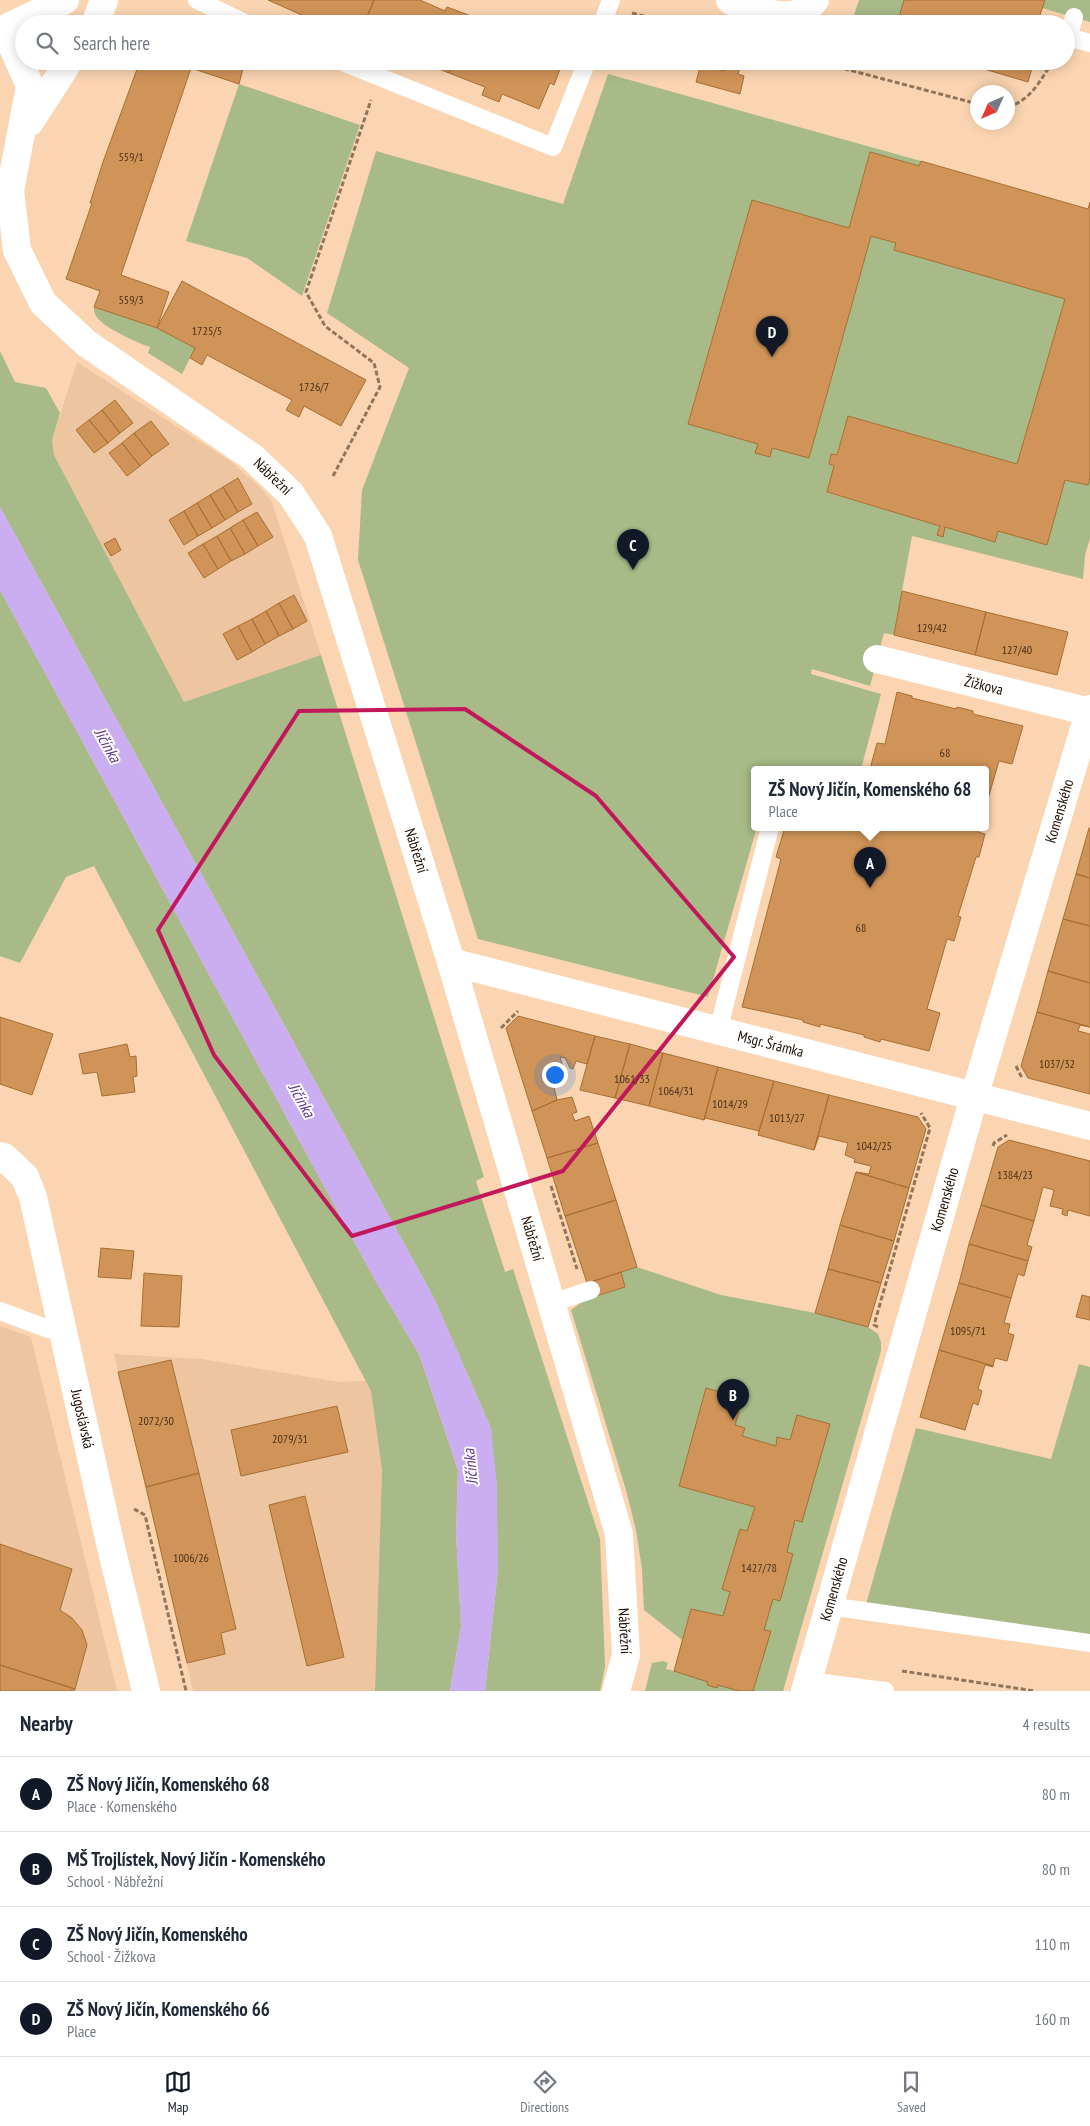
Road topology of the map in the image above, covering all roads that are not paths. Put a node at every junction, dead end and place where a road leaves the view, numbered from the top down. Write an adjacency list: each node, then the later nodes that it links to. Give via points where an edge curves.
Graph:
1 (65, 0): 7 (street)
2 (104, 0): 8 (street)
3 (197, 0): 9 (lane)
4 (611, 0): 10 (lane)
5 (730, 0): 11 (street)
6 (815, 0): 12 (street, via 805,10)
7 (34, 15)
8 (98, 15)
9 (228, 15)
10 (605, 15)
11 (777, 15)
12 (788, 15)
13 (15, 24): 14 (street)
14 (3, 30): 17 (street, Nábřežní)
15 (1075, 39): 16 (lane)
16 (1090, 44)
17 (15, 55)
18 (22, 70): 22 (street, Nábřežní, via 30,86)
19 (63, 70): 22 (street, Nábřežní)
20 (362, 70): 21 (lane, via 553,147)
21 (583, 70)
22 (22, 134): 26 (street, Nábřežní, via 10,191 17,250 44,303 86,342 252,457 291,494 318,536)
23 (877, 660): 24 (street, Žižkova)
24 (1090, 711): 28 (street, Komenského)
25 (769, 831): 27 (lane)
26 (451, 962): 27 (street, Msgr. Šrámka); 32 (street, Nábřežní)
27 (718, 1031): 28 (street, Msgr. Šrámka)
28 (974, 1097): 29 (street, Msgr. Šrámka); 35 (street, Komenského)
29 (1090, 1126)
30 (1, 1161): 34 (street, Jugoslávská, via 25,1177 33,1197)
31 (588, 1291): 32 (lane)
32 (552, 1304): 39 (street, Nábřežní, via 619,1534 626,1655)
33 (0, 1311): 34 (lane, via 48,1329)
34 (62, 1326): 38 (street, Jugoslávská)
35 (830, 1606): 36 (lane); 37 (street, Komenského)
36 (1090, 1643)
37 (807, 1686): 40 (lane)
38 (146, 1691)
39 (616, 1691)
40 (885, 1691)

